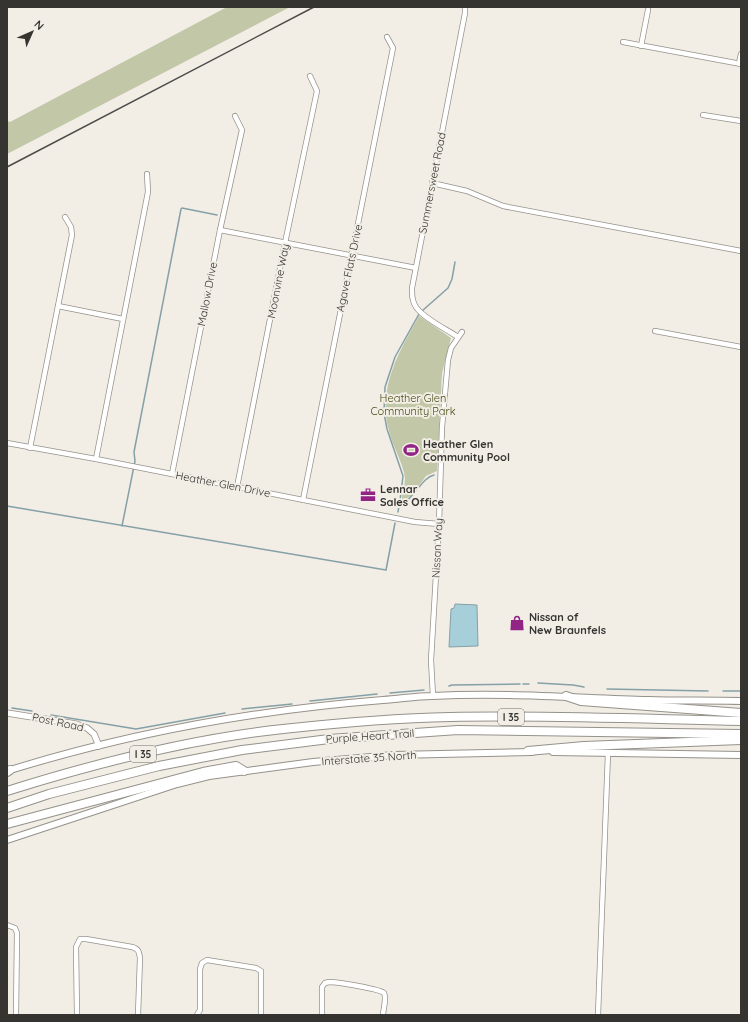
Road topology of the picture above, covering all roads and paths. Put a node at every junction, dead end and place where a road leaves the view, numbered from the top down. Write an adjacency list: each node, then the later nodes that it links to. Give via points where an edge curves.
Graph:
1 (466, 7): 13 (street, Summersweet Road)
2 (648, 10): 5 (street)
3 (387, 37): 18 (street, Agave Flats Drive, via 393,48)
4 (623, 42): 5 (street)
5 (642, 46): 7 (street)
6 (741, 54): 7 (street)
7 (740, 64)
8 (310, 76): 16 (street, Moonvine Way, via 317,91)
9 (703, 115): 11 (street)
10 (235, 116): 15 (street, Mallow Drive, via 242,130)
11 (741, 121)
12 (147, 174): 21 (street, via 148,192)
13 (432, 183): 17 (street, via 467,191 503,206); 19 (street, Summersweet Road)
14 (65, 217): 20 (street, via 72,235)
15 (220, 230): 16 (street); 29 (street, Mallow Drive)
16 (285, 243): 18 (street); 30 (street, Moonvine Way)
17 (741, 251)
18 (351, 256): 19 (street); 31 (street, Agave Flats Drive)
19 (416, 268): 24 (street, Summersweet Road, via 412,298 418,309)
20 (58, 306): 21 (street); 27 (street)
21 (123, 320): 28 (street)
22 (462, 332): 24 (street, Nissan Way)
23 (655, 332): 25 (street)
24 (458, 337): 32 (street, Nissan Way, via 448,360 442,427)
25 (741, 347)
26 (7, 443): 27 (street, Heather Glen Drive)
27 (30, 448): 28 (street, Heather Glen Drive)
28 (96, 459): 29 (street, Heather Glen Drive)
29 (172, 474): 30 (street, Heather Glen Drive)
30 (237, 487): 31 (street, Heather Glen Drive)
31 (303, 500): 32 (street, Heather Glen Drive, via 415,522)
32 (439, 524): 33 (street, Nissan Way, via 431,660)
33 (433, 696): 34 (main road); 41 (main road, via 326,705 216,720)
34 (566, 696): 35 (main road); 37 (highway, via 581,702)
35 (741, 701)
36 (7, 713): 41 (street, Post Road, via 68,722 87,728 94,734)
37 (741, 713)
38 (741, 721): 47 (highway, Purple Heart Trail / I 35, via 450,717 282,729 155,751 73,771)
39 (741, 734): 48 (highway, Purple Heart Trail / I 35, via 466,730 329,738 242,750 159,766 49,794)
40 (741, 740): 42 (highway, via 584,746)
41 (99, 746): 45 (main road)
42 (528, 752): 43 (main road, Interstate 35 North); 46 (main road, Interstate 35 North, via 394,755)
43 (608, 753): 44 (main road, Interstate 35 North); 59 (street)
44 (741, 755)
45 (8, 771)
46 (244, 771): 49 (highway, via 236,766 202,772); 50 (main road, Interstate 35 North, via 177,784)
47 (7, 791)
48 (7, 808)
49 (7, 824)
50 (7, 840)
51 (7, 925): 52 (street, via 15,928 17,933)
52 (16, 1015)
53 (77, 1015): 54 (street, via 76,947 80,939 86,938 132,947 139,951)
54 (138, 1015)
55 (197, 1015): 56 (street, via 200,1010 200,969 203,962 210,960 261,971)
56 (261, 1015)
57 (322, 1015): 58 (street, via 322,987 329,982 380,991 384,996)
58 (383, 1015)
59 (598, 1015)

